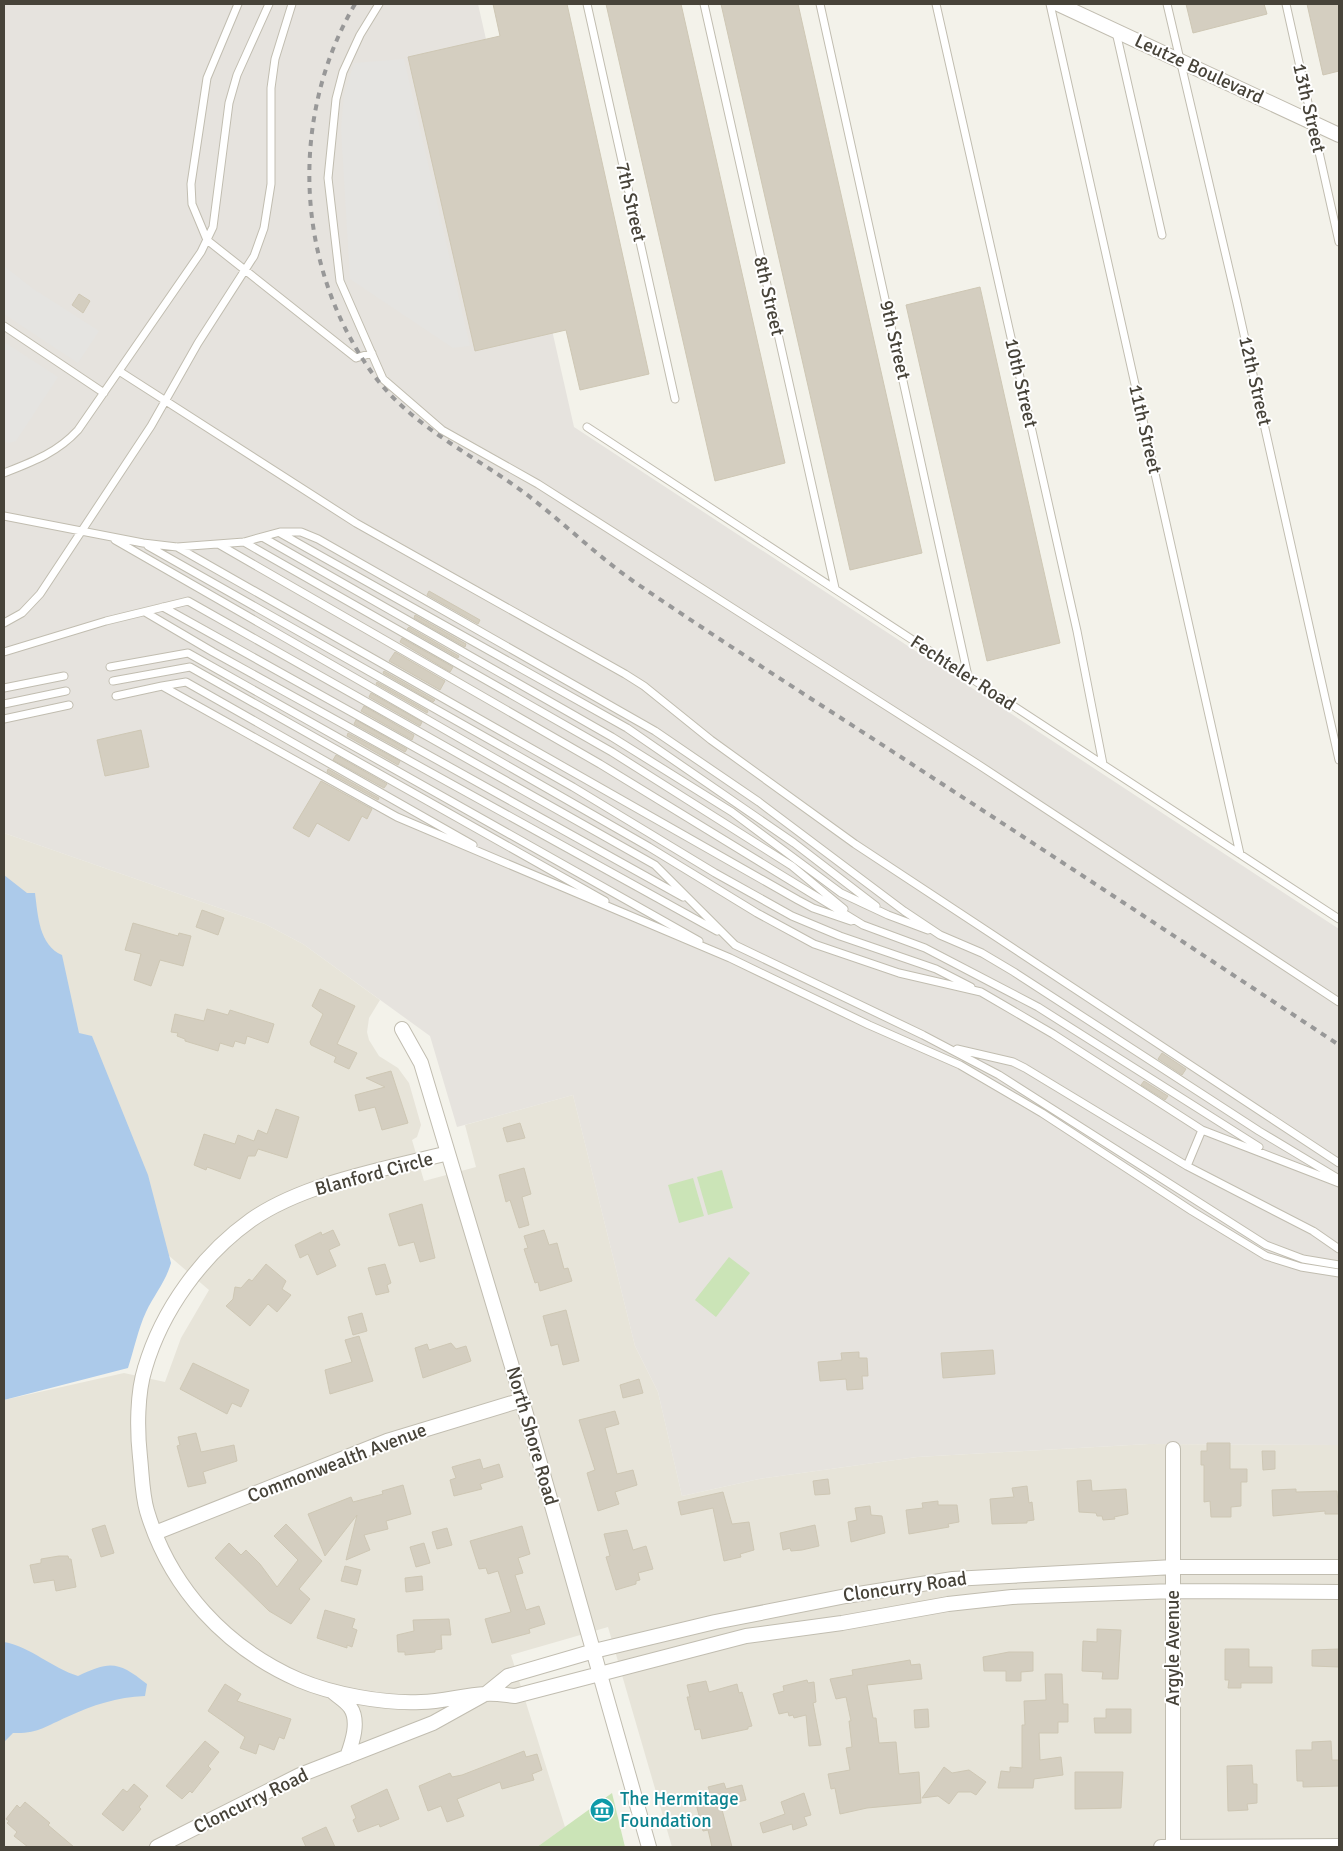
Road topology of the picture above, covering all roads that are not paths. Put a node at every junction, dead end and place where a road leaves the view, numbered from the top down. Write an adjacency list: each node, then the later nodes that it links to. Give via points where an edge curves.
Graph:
1 (238, 4): 18 (lane, via 208,78 191,184 192,204)
2 (269, 4): 18 (lane, via 246,53 229,103 213,226)
3 (292, 4): 20 (lane, via 275,59 271,88 271,184 264,228)
4 (379, 4): 22 (lane, via 343,72 336,99 328,178 340,281)
5 (587, 4): 25 (lane, 7th Street)
6 (704, 4): 38 (lane, 8th Street)
7 (820, 4): 45 (lane, 9th Street)
8 (936, 4): 55 (lane, 10th Street, via 1075,621)
9 (1050, 4): 56 (lane, 11th Street)
10 (1058, 4): 13 (street, Leutze Boulevard)
11 (1167, 4): 14 (lane, 12th Street)
12 (1286, 4): 15 (lane, 13th Street)
13 (1116, 31): 14 (street, Leutze Boulevard); 17 (lane)
14 (1180, 61): 15 (street, Leutze Boulevard); 54 (lane, 12th Street)
15 (1312, 122): 16 (street, Leutze Boulevard); 19 (lane, 13th Street)
16 (1339, 134)
17 (1162, 234)
18 (206, 240): 20 (lane); 23 (lane, via 190,270)
19 (1339, 242)
20 (244, 272): 22 (lane, via 356,358); 26 (lane, via 198,343)
21 (4, 326): 24 (lane)
22 (372, 353): 67 (lane, via 383,379 442,430 580,510 980,765)
23 (119, 372): 24 (lane); 26 (lane)
24 (104, 393): 28 (lane, via 64,446)
25 (675, 399)
26 (166, 402): 30 (lane); 73 (lane, via 356,523 632,678 711,740 855,844)
27 (587, 427): 38 (lane, Fechteler Road)
28 (4, 473)
29 (4, 516): 30 (lane)
30 (82, 530): 32 (lane); 41 (lane, via 31,605 22,614)
31 (280, 532): 33 (lane); 59 (lane, via 627,728 786,837); 63 (lane, via 301,532 318,539 623,711 759,802)
32 (110, 537): 35 (lane); 66 (lane, via 814,944 899,973)
33 (264, 538): 34 (lane); 59 (lane, via 612,737 732,812 841,893)
34 (244, 542): 36 (lane); 62 (lane, via 612,752 792,866)
35 (143, 543): 37 (lane); 66 (lane, via 573,786 792,916 936,969)
36 (220, 545): 37 (lane); 62 (lane, via 600,764)
37 (176, 547): 62 (lane, via 798,900)
38 (835, 588): 45 (lane, Fechteler Road)
39 (163, 607): 40 (lane); 58 (lane); 58 (lane, via 188,602 655,865)
40 (145, 612): 42 (lane); 64 (lane)
41 (4, 622)
42 (4, 652)
43 (110, 667): 65 (lane, via 188,653)
44 (64, 676): 48 (lane)
45 (968, 676): 55 (lane, Fechteler Road)
46 (113, 681): 60 (lane, via 190,667)
47 (162, 686): 50 (lane); 57 (lane, via 397,817); 57 (lane, via 186,682)
48 (4, 688)
49 (66, 691): 51 (lane)
50 (116, 696)
51 (4, 704)
52 (69, 705): 53 (lane)
53 (4, 719)
54 (1339, 760)
55 (1103, 764): 56 (lane, Fechteler Road)
56 (1240, 854): 61 (lane, Fechteler Road)
57 (501, 862): 60 (lane)
58 (691, 901): 64 (lane)
59 (888, 915): 63 (lane)
60 (636, 919): 65 (lane)
61 (1339, 919)
62 (863, 925): 72 (lane, via 925,948 1038,1007)
63 (940, 935): 75 (lane, via 1014,972)
64 (726, 936): 69 (lane, via 735,945)
65 (730, 958): 79 (lane, via 984,1078 1266,1256 1301,1267)
66 (981, 992): 70 (lane, via 1053,1034)
67 (1339, 1002)
68 (402, 1029): 71 (street, North Shore Road, via 422,1062)
69 (947, 1048): 74 (lane, via 1013,1062); 78 (lane, via 1028,1092 1266,1245 1303,1259)
70 (1202, 1130): 72 (lane); 74 (lane)
71 (448, 1154): 80 (street, North Shore Road); 82 (street, Blanford Circle, via 334,1182 298,1196 252,1220 215,1252 183,1289 144,1369 139,1408 142,1478 146,1509)
72 (1275, 1157): 76 (lane)
73 (1339, 1163)
74 (1186, 1166): 77 (lane, via 1313,1231)
75 (1339, 1179)
76 (1339, 1183)
77 (1339, 1249)
78 (1339, 1265)
79 (1339, 1272)
80 (522, 1400): 82 (street, Commonwealth Avenue, via 387,1441); 87 (street, North Shore Road)
81 (1173, 1449): 83 (street, Argyle Avenue)
82 (154, 1533): 89 (street, Blanford Circle, via 190,1598 216,1625 273,1667)
83 (1174, 1567): 84 (street, Cloncurry Road); 85 (street, Argyle Avenue); 87 (street, Cloncurry Road, via 953,1579 763,1612)
84 (1339, 1567)
85 (1174, 1591): 86 (street, Cloncurry Road); 88 (street, Cloncurry Road, via 1012,1597 948,1604 746,1636); 96 (street, Argyle Avenue)
86 (1339, 1592)
87 (594, 1651): 88 (street, North Shore Road); 90 (street, Cloncurry Road, via 508,1676)
88 (600, 1672): 90 (street, Cloncurry Road, via 515,1696); 94 (street, North Shore Road)
89 (329, 1689): 90 (street, Blanford Circle, via 375,1699 421,1702); 91 (street, via 350,1707 354,1719 352,1744)
90 (487, 1694): 91 (street, Cloncurry Road, via 433,1723)
91 (346, 1757): 93 (street, Cloncurry Road, via 300,1775)
92 (1339, 1846): 96 (street)
93 (157, 1847)
94 (649, 1847)
95 (1161, 1847): 96 (street)
96 (1173, 1847)

